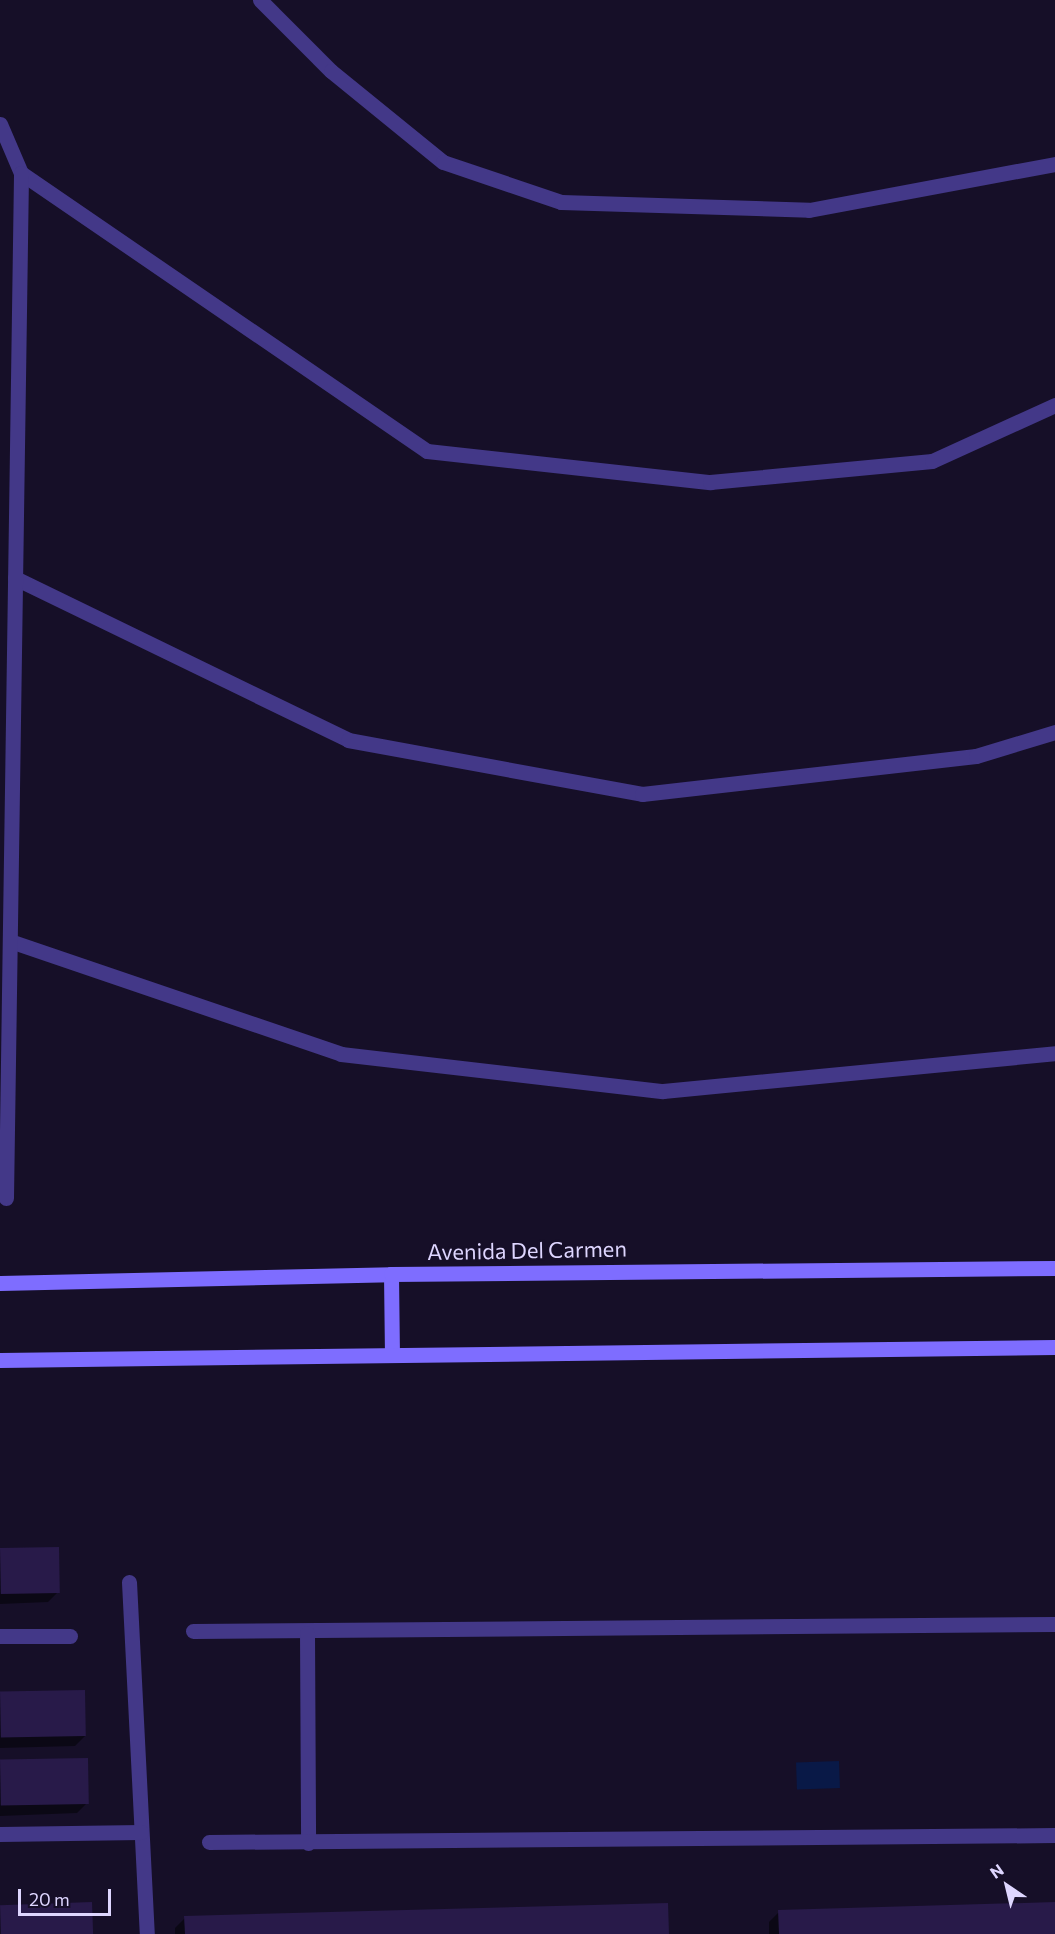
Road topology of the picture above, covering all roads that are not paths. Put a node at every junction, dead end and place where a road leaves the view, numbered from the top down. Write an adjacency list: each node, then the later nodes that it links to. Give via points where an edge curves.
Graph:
1 (260, 0): 3 (street, via 331,71 443,162 561,202 809,210)
2 (0, 124): 4 (street)
3 (1055, 164)
4 (21, 173): 5 (street, via 427,451 710,482 932,461); 6 (street)
5 (1055, 405)
6 (15, 578): 7 (street, via 348,740 642,794 976,756); 8 (street)
7 (1055, 732)
8 (10, 941): 9 (street, via 341,1054 651,1090); 10 (street)
9 (1055, 1053)
10 (6, 1198)
11 (1055, 1268): 12 (main road, Avenida Del Carmen)
12 (391, 1274): 13 (main road, Avenida Del Carmen); 15 (main road)
13 (0, 1283)
14 (1055, 1347): 15 (main road)
15 (392, 1353): 16 (main road)
16 (0, 1360)
17 (129, 1582): 23 (street)
18 (1055, 1624): 20 (street)
19 (193, 1631): 20 (street)
20 (307, 1633): 27 (street)
21 (0, 1636): 22 (street)
22 (70, 1636)
23 (141, 1832): 24 (street); 28 (street)
24 (0, 1834)
25 (1055, 1835): 27 (street)
26 (209, 1842): 27 (street)
27 (308, 1843)
28 (147, 1934)

